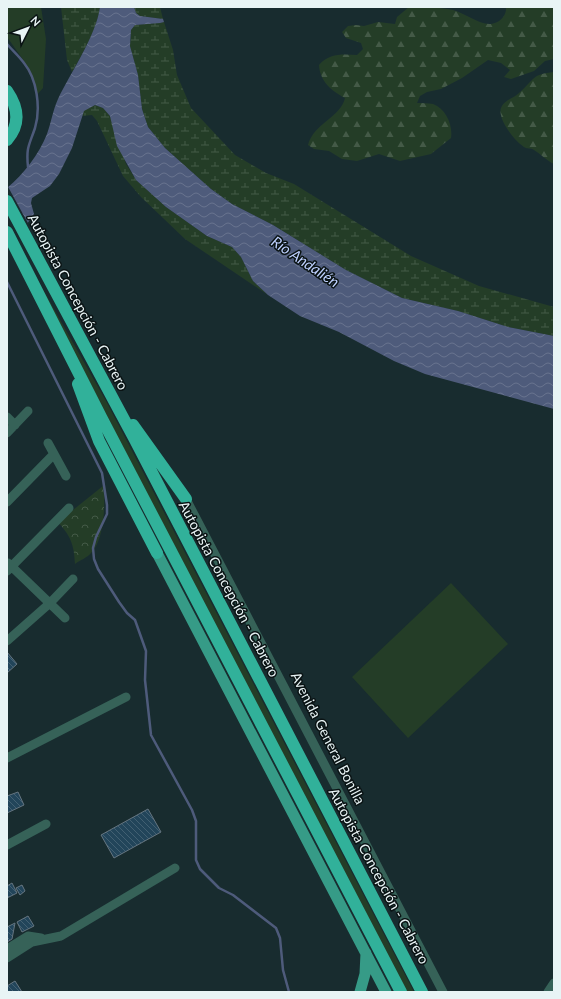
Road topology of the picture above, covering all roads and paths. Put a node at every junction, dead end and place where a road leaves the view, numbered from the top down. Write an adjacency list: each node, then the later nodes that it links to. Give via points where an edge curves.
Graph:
1 (7, 91): 2 (highway, via 16,107 17,118 14,130)
2 (7, 140)
3 (7, 201): 6 (highway, Autopista Concepción - Cabrero)
4 (9, 236): 5 (highway)
5 (59, 334): 17 (highway, via 99,441); 35 (highway)
6 (105, 385): 14 (highway); 36 (highway, Autopista Concepción - Cabrero)
7 (28, 411): 9 (street)
8 (7, 417): 9 (street)
9 (15, 424): 10 (street)
10 (7, 432)
11 (48, 443): 12 (street)
12 (54, 454): 13 (street); 15 (street)
13 (66, 476)
14 (186, 499): 37 (street, Avenida General Bonilla)
15 (7, 502)
16 (69, 508): 18 (street)
17 (157, 553): 30 (main road)
18 (9, 567): 20 (street)
19 (73, 579): 20 (street)
20 (50, 603): 21 (street); 22 (street)
21 (65, 618)
22 (7, 641)
23 (126, 697): 24 (street)
24 (7, 758)
25 (46, 824): 26 (street)
26 (7, 845)
27 (175, 868): 28 (street, via 61,936)
28 (44, 939): 29 (street, via 28,936); 31 (street, via 32,942)
29 (7, 949)
30 (366, 953): 33 (main road, via 365,974); 34 (main road)
31 (7, 958)
32 (554, 983): 38 (street)
33 (360, 992)
34 (386, 992)
35 (401, 992)
36 (422, 992)
37 (442, 992)
38 (548, 992)

